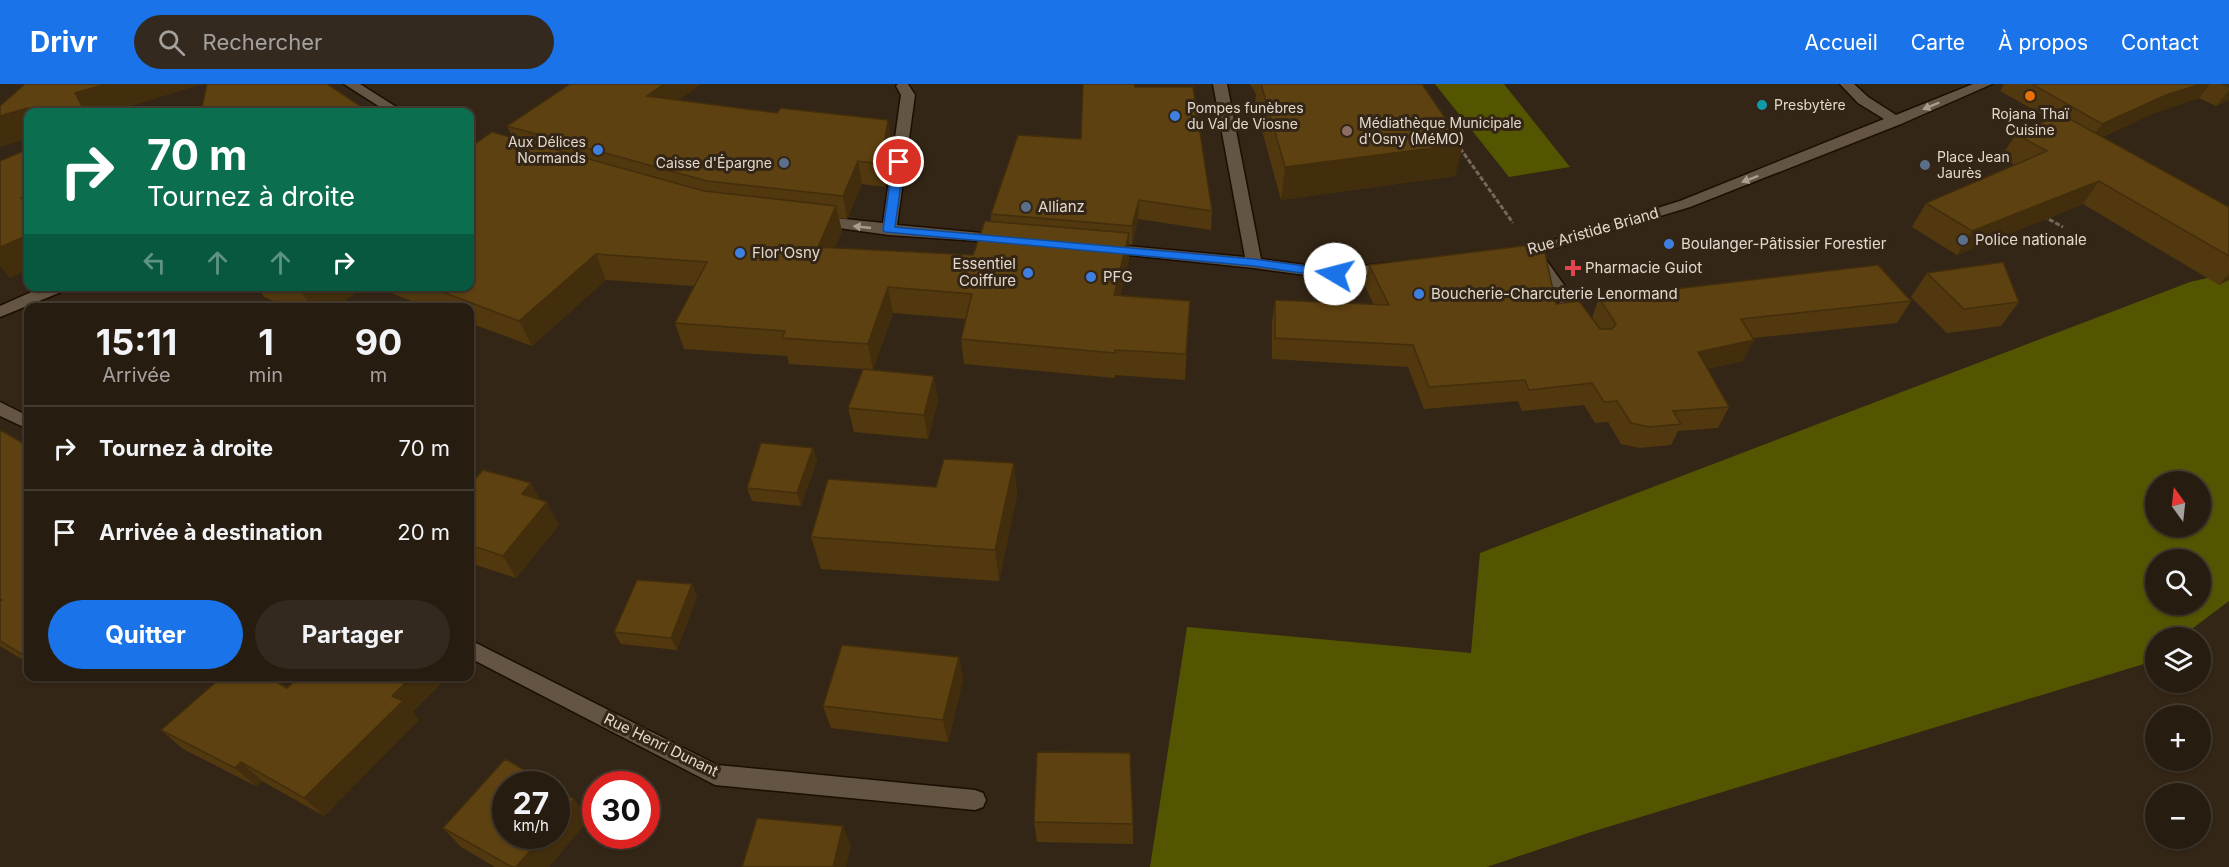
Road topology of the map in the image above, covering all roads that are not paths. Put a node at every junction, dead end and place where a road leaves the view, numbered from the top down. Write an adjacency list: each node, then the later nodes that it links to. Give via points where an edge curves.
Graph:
1 (351, 84): 6 (street)
2 (1220, 84): 14 (street)
3 (1847, 84): 7 (street, via 1863,100)
4 (1985, 84): 7 (street, Rue Aristide Briand, one-way to 7)
5 (903, 86): 9 (street, via 908,95)
6 (390, 108)
7 (1896, 121): 12 (street, Rue Aristide Briand, one-way to 12, via 1685,204)
8 (794, 219): 9 (street, one-way to 8)
9 (889, 230): 10 (street)
10 (1017, 241)
11 (1088, 247): 14 (street)
12 (1532, 251): 13 (street, Rue Aristide Briand); 18 (street)
13 (1509, 254)
14 (1254, 262): 15 (street, via 1335,274)
15 (1404, 266)
16 (48, 291): 17 (street)
17 (0, 312)
18 (1591, 335)
19 (0, 408): 20 (street)
20 (24, 421)
21 (474, 651): 22 (street, Rue Henri Dunant, via 715,775)
22 (975, 800)

